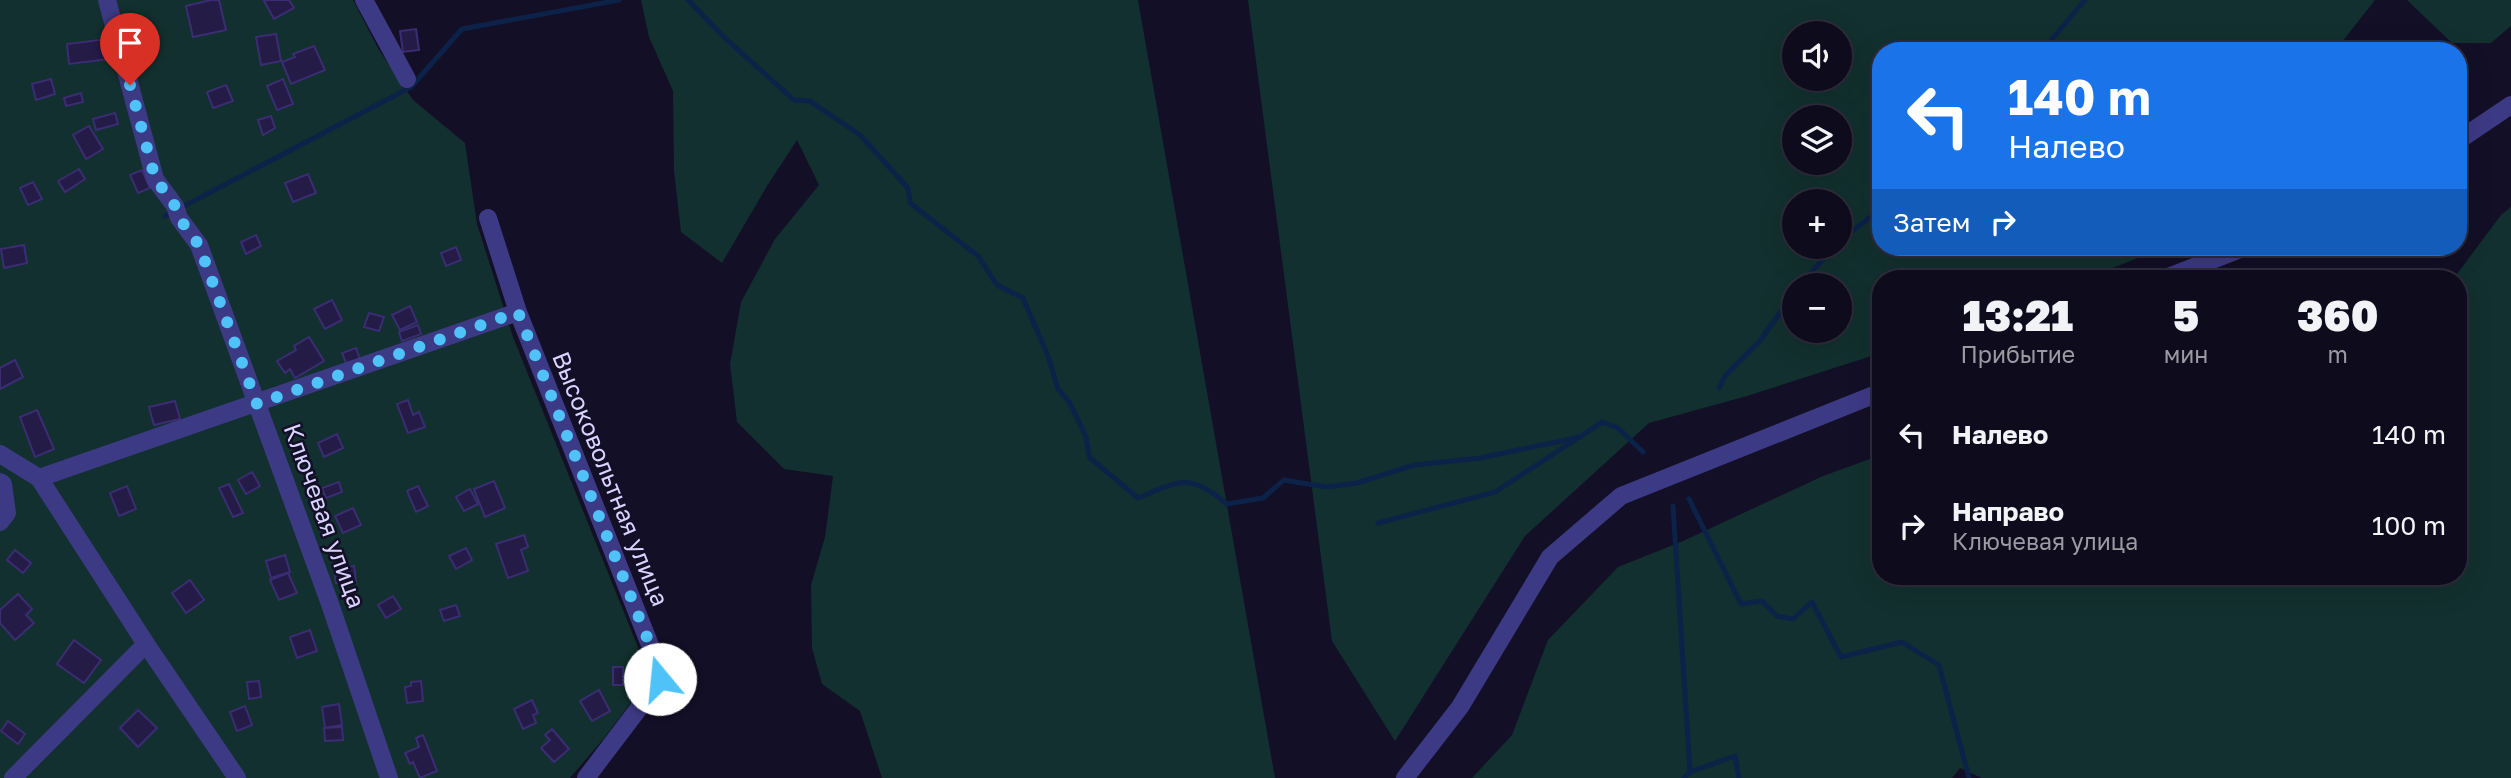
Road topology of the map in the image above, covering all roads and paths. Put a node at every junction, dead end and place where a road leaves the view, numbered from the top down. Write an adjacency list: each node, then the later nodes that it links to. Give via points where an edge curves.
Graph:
1 (107, 0): 11 (street, Ключевая улица, via 155,178 199,245)
2 (364, 0): 3 (street)
3 (407, 79)
4 (2511, 105): 5 (street)
5 (2467, 135)
6 (488, 218): 9 (street, Высоковольтная улица)
7 (2222, 256): 8 (street)
8 (2186, 270)
9 (518, 312): 11 (street); 20 (street, Высоковольтная улица, via 660,679)
10 (1872, 396): 21 (street, via 1621,496 1550,557 1460,707)
11 (257, 404): 13 (street); 19 (street, Ключевая улица)
12 (0, 454): 13 (street)
13 (39, 478): 16 (street)
14 (0, 482): 15 (street, via 7,513)
15 (0, 522)
16 (146, 644): 17 (street); 18 (street)
17 (13, 778)
18 (237, 778)
19 (389, 778)
20 (586, 778)
21 (1405, 778)

